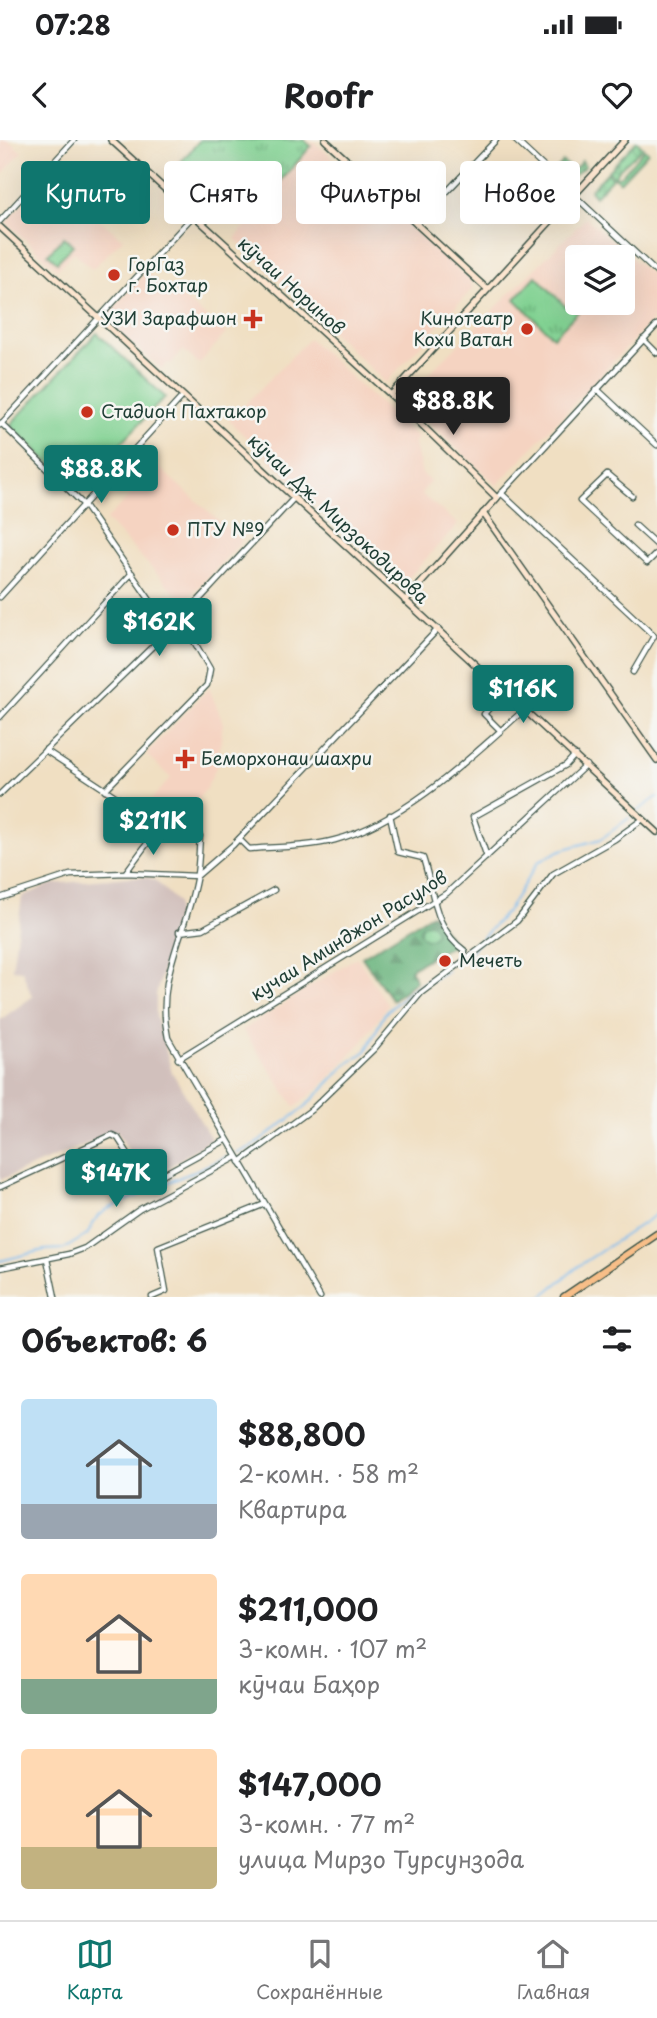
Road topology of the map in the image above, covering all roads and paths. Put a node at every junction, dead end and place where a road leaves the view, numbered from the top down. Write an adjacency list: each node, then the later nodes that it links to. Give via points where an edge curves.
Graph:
1 (74, 140): 13 (street)
2 (111, 140): 9 (street, кӯчаи Норинов)
3 (325, 140): 7 (street)
4 (496, 140): 11 (street)
5 (515, 140): 8 (street)
6 (625, 140): 10 (street)
7 (348, 161)
8 (537, 161)
9 (164, 189)
10 (580, 189)
11 (446, 192)
12 (580, 202): 19 (street)
13 (0, 221)
14 (186, 224): 21 (street)
15 (202, 224): 26 (street, кӯчаи Норинов)
16 (416, 224): 20 (street)
17 (548, 224): 20 (street)
18 (0, 227): 21 (street, кӯчаи Дж. Мирзокодирова)
19 (657, 274)
20 (486, 289): 26 (street)
21 (98, 319): 27 (street, кӯчаи Дж. Мирзокодирова); 28 (street)
22 (657, 324): 23 (street)
23 (643, 339): 24 (street); 25 (street)
24 (657, 353)
25 (597, 389): 29 (street); 30 (street)
26 (391, 395): 33 (street, кӯчаи Норинов)
27 (183, 396): 32 (street, кӯчаи Дж. Мирзокодирова); 34 (street)
28 (1, 424): 34 (street)
29 (657, 445)
30 (501, 492): 33 (street); 47 (street)
31 (632, 496): 38 (street, via 607,475 580,501 647,563)
32 (294, 498): 41 (street, кӯчаи Дж. Мирзокодирова); 43 (street)
33 (497, 498): 35 (street)
34 (84, 505): 39 (street); 40 (street)
35 (483, 513): 41 (street); 55 (street)
36 (635, 525): 37 (street)
37 (657, 545)
38 (657, 553)
39 (132, 573): 42 (street); 51 (street)
40 (0, 597)
41 (405, 601): 45 (street, кӯчаи Дж. Мирзокодирова)
42 (163, 619): 44 (street); 46 (street)
43 (181, 619): 44 (street); 57 (street, via 210,669 206,685)
44 (172, 627): 46 (street)
45 (438, 629): 50 (street, кӯчаи Дж. Мирзокодирова); 63 (street)
46 (164, 635): 53 (street)
47 (656, 635): 48 (street)
48 (633, 672)
49 (500, 696): 52 (street, via 484,714)
50 (525, 709): 52 (street); 54 (street, кӯчаи Дж. Мирзокодирова)
51 (0, 718)
52 (501, 731): 59 (street, via 451,775)
53 (45, 750): 57 (street); 58 (street)
54 (575, 755): 56 (street, кӯчаи Дж. Мирзокодирова); 64 (street, via 566,765 473,817)
55 (657, 761)
56 (586, 765): 60 (street, кӯчаи Дж. Мирзокодирова); 64 (street, кучаи Аминджон Расулов)
57 (105, 790): 61 (street)
58 (0, 794)
59 (390, 815): 63 (street, via 336,839 249,849); 69 (street, via 398,852 424,861)
60 (643, 819): 62 (street, кӯчаи Дж. Мирзокодирова); 74 (street, via 553,874 517,921 421,993 374,1049 311,1110)
61 (160, 826): 65 (street); 66 (street, via 176,836 200,836)
62 (657, 832)
63 (239, 839): 66 (street)
64 (487, 857): 69 (street, кучаи Аминджон Расулов)
65 (126, 873): 66 (street); 68 (street, via 70,876)
66 (197, 876): 70 (street)
67 (274, 890): 70 (street, via 202,929)
68 (0, 898)
69 (432, 902): 71 (street, via 457,945); 72 (street, кучаи Аминджон Расулов)
70 (179, 932): 72 (street, via 164,991 164,1018)
71 (466, 951)
72 (178, 1059): 73 (street)
73 (226, 1140): 74 (street); 75 (street, via 147,1183 112,1135)
74 (238, 1160): 76 (street); 78 (street, via 140,1209 85,1248)
75 (0, 1187)
76 (265, 1204): 81 (street, via 158,1247 166,1291); 82 (street)
77 (657, 1234): 83 (main road)
78 (47, 1259): 79 (street); 80 (street)
79 (0, 1268)
80 (55, 1297)
81 (152, 1297)
82 (320, 1297)
83 (564, 1297)

